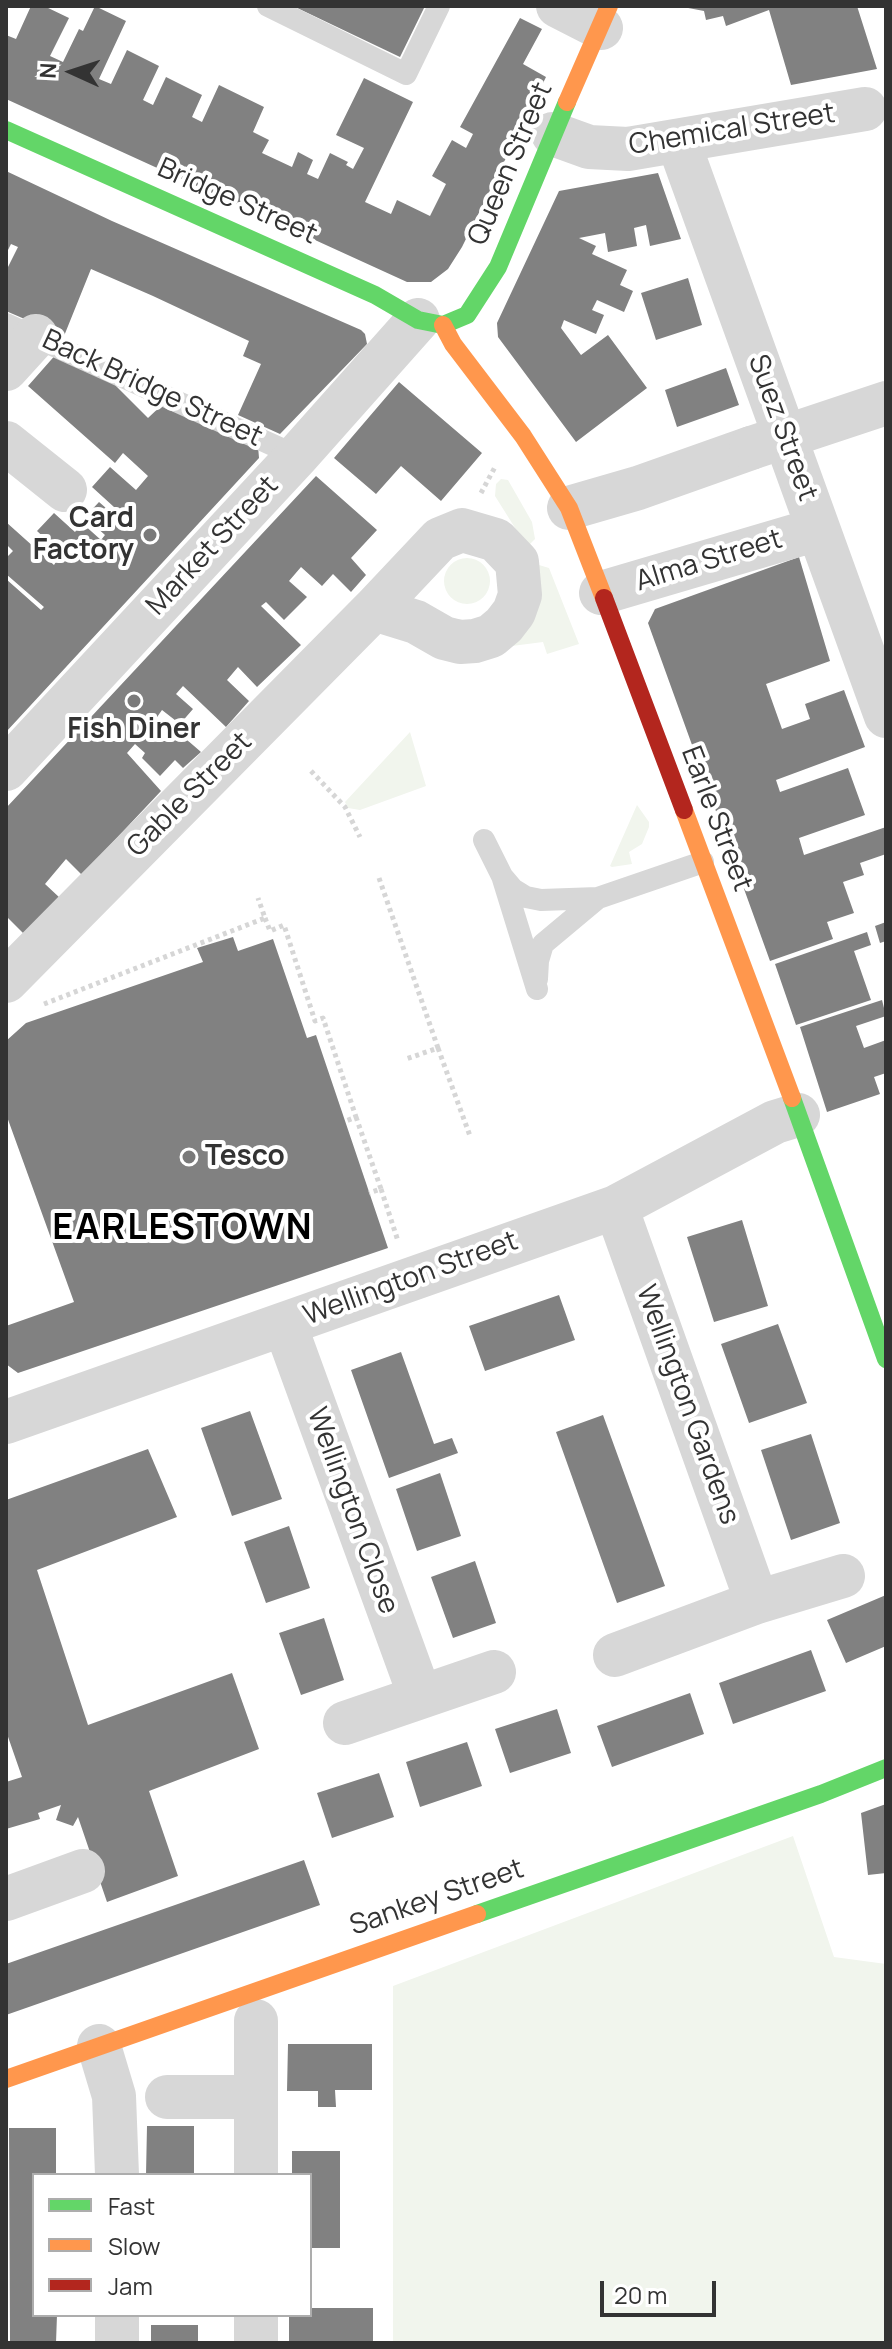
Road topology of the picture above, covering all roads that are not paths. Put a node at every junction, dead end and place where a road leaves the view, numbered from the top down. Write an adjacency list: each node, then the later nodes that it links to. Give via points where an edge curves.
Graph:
1 (268, 6): 2 (lane, via 406,74)
2 (439, 6)
3 (558, 6): 4 (street)
4 (605, 17): 7 (street, Queen Street)
5 (865, 109): 8 (street, Chemical Street)
6 (6, 130): 9 (street, Bridge Street)
7 (553, 134): 8 (street, Chemical Street, via 607,149); 9 (street, Queen Street, via 493,278 467,315)
8 (678, 141): 17 (street, Suez Street)
9 (430, 323): 14 (street, Market Street); 16 (street, Earle Street, via 453,344 523,436)
10 (21, 330): 11 (street); 14 (lane, Back Bridge Street)
11 (6, 369)
12 (886, 403): 16 (street, bridge)
13 (6, 443): 15 (street)
14 (297, 456): 21 (street, Market Street)
15 (65, 490)
16 (569, 508): 18 (street, Earle Street)
17 (818, 529): 18 (street, Alma Street); 20 (street, Suez Street)
18 (601, 593): 23 (street, Earle Street)
19 (374, 609): 19 (street, Gable Street, via 440,539 462,530 496,540 517,562 520,595 514,612 491,636 460,642); 26 (street, Gable Street)
20 (886, 716)
21 (6, 769)
22 (484, 840): 24 (lane)
23 (703, 862): 25 (lane); 27 (street, Earle Street)
24 (502, 876): 25 (lane, via 526,897); 25 (lane, via 537,989 543,944)
25 (598, 898)
26 (20, 994)
27 (798, 1115): 28 (street, Wellington Street, via 775,1122); 29 (street, Earle Street)
28 (616, 1207): 30 (street, Wellington Street); 34 (street, Wellington Gardens)
29 (880, 1322): 31 (street, Earle Street)
30 (285, 1325): 32 (street, Wellington Street); 37 (street, Wellington Close)
31 (886, 1359)
32 (9, 1418)
33 (843, 1576): 34 (street)
34 (757, 1602): 35 (street)
35 (615, 1655)
36 (494, 1672): 37 (street)
37 (420, 1696): 38 (street)
38 (345, 1723)
39 (886, 1768): 43 (street, Sankey Street)
40 (83, 1871): 41 (street)
41 (6, 1899)
42 (256, 2021): 46 (street)
43 (99, 2046): 44 (street, Sankey Street); 47 (street, via 114,2096)
44 (6, 2079)
45 (167, 2097): 46 (street)
46 (256, 2097): 48 (street)
47 (117, 2173)
48 (256, 2173)
49 (117, 2317): 51 (street)
50 (256, 2317): 52 (street)
51 (117, 2343)
52 (256, 2343)

